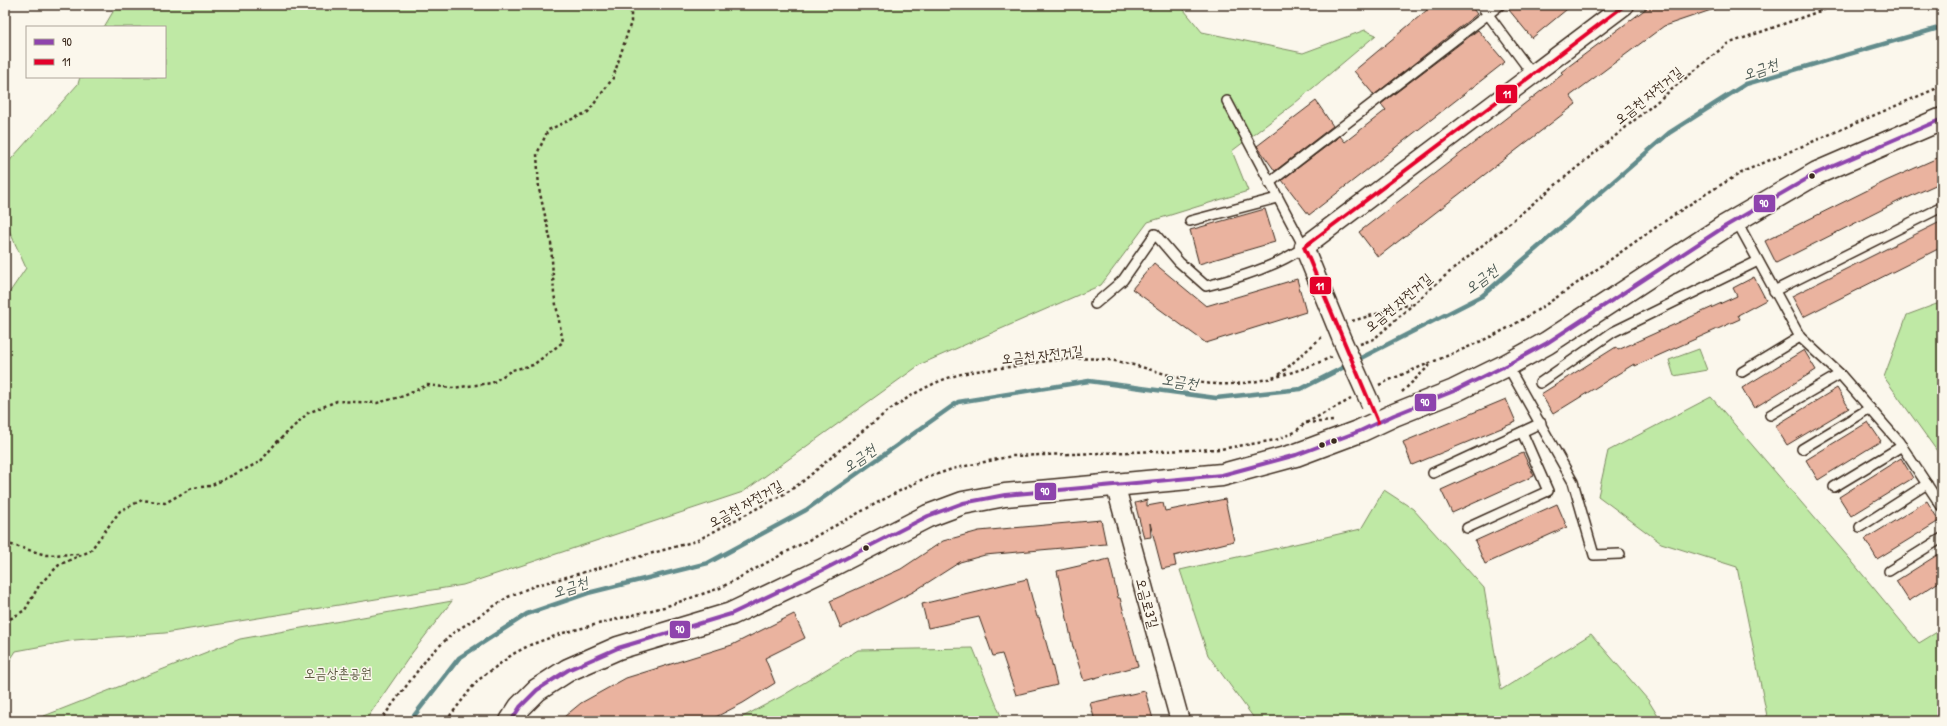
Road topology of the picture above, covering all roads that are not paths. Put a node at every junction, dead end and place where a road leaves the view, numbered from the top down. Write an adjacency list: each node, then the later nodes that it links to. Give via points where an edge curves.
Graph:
1 (1481, 5): 4 (lane)
2 (1500, 5): 4 (lane)
3 (1625, 5): 5 (street)
4 (1489, 15): 5 (lane); 8 (lane)
5 (1533, 75): 13 (street)
6 (1227, 101): 8 (lane)
7 (1942, 119): 11 (street, via 1817,173)
8 (1269, 183): 9 (lane)
9 (1277, 198): 12 (lane); 13 (lane)
10 (1942, 207): 15 (lane)
11 (1736, 220): 14 (lane); 18 (street, via 1547,343)
12 (1190, 221)
13 (1304, 247): 16 (lane, via 1293,255 1233,279 1206,286 1179,262 1155,234 1123,280); 22 (street, bridge)
14 (1758, 261): 15 (lane); 21 (lane, via 1613,332)
15 (1774, 291): 17 (lane)
16 (1095, 304)
17 (1800, 337): 19 (lane); 20 (lane)
18 (1507, 365): 22 (street, via 1454,391); 25 (lane)
19 (1742, 372)
20 (1840, 374): 23 (lane); 24 (lane)
21 (1540, 383)
22 (1369, 408): 30 (street, via 1296,455 1222,475)
23 (1870, 408): 27 (lane); 28 (lane)
24 (1770, 415)
25 (1541, 423): 26 (lane); 37 (lane, via 1572,482 1594,555)
26 (1522, 432): 29 (lane); 35 (lane, via 1548,491)
27 (1902, 446): 31 (lane); 32 (lane)
28 (1802, 449)
29 (1433, 473)
30 (1115, 484): 39 (street, via 1005,495 963,503 928,516 731,614 618,648 568,670 537,690); 40 (street, 오금로3길)
31 (1927, 484): 33 (lane); 34 (lane)
32 (1834, 487)
33 (1942, 507)
34 (1860, 527)
35 (1467, 528)
36 (1942, 538): 38 (lane)
37 (1620, 554)
38 (1889, 571)
39 (511, 721)
40 (1180, 721)

